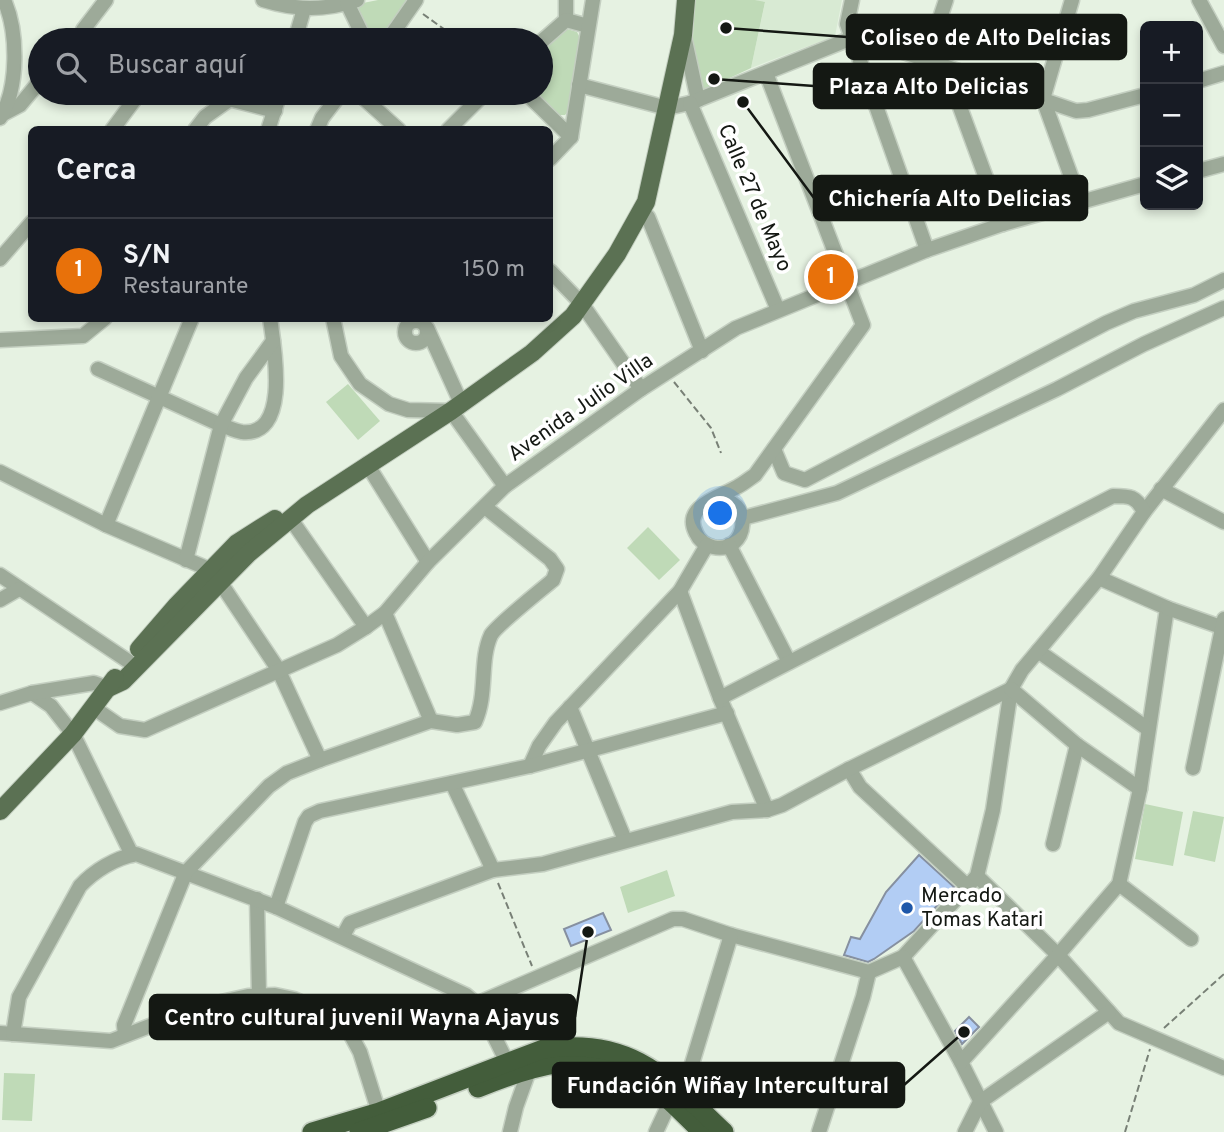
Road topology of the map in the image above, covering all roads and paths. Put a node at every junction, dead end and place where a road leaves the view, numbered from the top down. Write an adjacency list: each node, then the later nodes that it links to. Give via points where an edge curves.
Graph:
1 (4, 0): 45 (street, via 15,50 14,72)
2 (106, 0): 16 (street)
3 (263, 0): 13 (street)
4 (566, 0): 14 (street)
5 (593, 0): 15 (street)
6 (686, 0): 22 (main road)
7 (852, 0): 23 (street, via 847,24)
8 (946, 0): 25 (street)
9 (1072, 0): 33 (street)
10 (1199, 0): 24 (street)
11 (352, 2): 13 (street); 18 (street)
12 (414, 3): 19 (street); 20 (path)
13 (304, 9): 17 (street)
14 (566, 20): 15 (street); 21 (street)
15 (588, 26): 30 (street)
16 (87, 28)
17 (298, 28)
18 (361, 28)
19 (396, 28)
20 (444, 28)
21 (553, 31)
22 (683, 35): 34 (street, Calle 27 de Mayo); 43 (main road)
23 (852, 38): 25 (street); 27 (street); 61 (street)
24 (1224, 46)
25 (926, 60): 26 (street)
26 (954, 69): 33 (street); 59 (street, via 950,80)
27 (766, 73): 34 (street); 65 (street)
28 (1224, 73): 29 (street)
29 (1203, 79)
30 (579, 85): 43 (street); 52 (street)
31 (28, 95): 45 (street)
32 (1140, 96): 33 (street, via 1076,111)
33 (1042, 99): 57 (street)
34 (694, 101): 43 (street); 68 (street, Calle 27 de Mayo)
35 (131, 105): 46 (street)
36 (222, 105): 47 (street)
37 (252, 105): 44 (street)
38 (277, 105): 44 (street)
39 (332, 105): 49 (street)
40 (371, 105): 50 (street)
41 (473, 105): 51 (street)
42 (538, 105): 52 (street)
43 (667, 108): 58 (main road)
44 (275, 111): 48 (street)
45 (1, 116)
46 (115, 126)
47 (198, 126)
48 (269, 126)
49 (319, 126)
50 (395, 126)
51 (452, 126)
52 (571, 137): 53 (street)
53 (553, 156)
54 (1224, 164): 55 (street)
55 (1203, 170)
56 (1140, 185): 57 (street, Avenida Julio Villa)
57 (1080, 201): 59 (street, Avenida Julio Villa)
58 (641, 211): 66 (main road); 80 (street, via 648,217)
59 (1003, 224): 61 (street, Avenida Julio Villa)
60 (28, 227): 62 (street)
61 (927, 250): 65 (street, Avenida Julio Villa)
62 (0, 259)
63 (553, 274): 66 (street)
64 (1224, 280): 88 (street, via 1194,295 1106,323 805,480 784,473)
65 (848, 282): 68 (street, Avenida Julio Villa); 88 (street, via 863,325)
66 (582, 304): 83 (street); 85 (main road, via 532,353)
67 (1224, 308): 99 (street, via 837,494)
68 (778, 310): 80 (street, Avenida Julio Villa, via 736,328)
69 (100, 322): 76 (street, via 83,336)
70 (190, 322): 84 (street)
71 (271, 322): 77 (street)
72 (334, 322): 85 (street, via 341,356 360,384 389,404 408,410)
73 (417, 322): 78 (street, via 406,327 405,334 409,341)
74 (420, 322): 78 (street, via 427,336)
75 (420, 322): 79 (street)
76 (0, 340)
77 (273, 341): 87 (street, via 246,377); 87 (street, via 274,408 269,422 255,431 242,432)
78 (419, 343): 79 (street)
79 (436, 348): 85 (street)
80 (702, 351): 82 (street, Avenida Julio Villa)
81 (98, 369): 84 (street)
82 (667, 373): 83 (street, Avenida Julio Villa); 89 (path, via 711,428)
83 (641, 389): 93 (street, Avenida Julio Villa)
84 (159, 398): 87 (street); 102 (street)
85 (456, 407): 90 (main road); 93 (street)
86 (1224, 410): 94 (street)
87 (221, 425): 105 (street)
88 (774, 449): 92 (street)
89 (721, 453)
90 (367, 464): 96 (main road); 106 (street)
91 (0, 472): 102 (street)
92 (755, 475): 95 (street); 99 (street)
93 (505, 486): 97 (street, Avenida Julio Villa)
94 (1161, 489): 98 (street); 101 (street)
95 (714, 499): 99 (street, via 727,500); 103 (street, via 702,504 694,518 697,535)
96 (307, 505): 100 (main road); 108 (main road, via 280,515 237,543)
97 (485, 507): 106 (street, Avenida Julio Villa); 129 (street, via 557,569 553,580 492,633 482,706 475,722)
98 (1144, 512): 109 (street); 119 (street, via 1129,496 1113,496)
99 (741, 514): 104 (street, via 740,535)
100 (290, 518): 108 (main road); 116 (street)
101 (1224, 522)
102 (106, 524): 105 (street)
103 (707, 545): 104 (street); 111 (street)
104 (729, 545): 119 (street)
105 (186, 560): 108 (street)
106 (428, 562): 114 (street, Avenida Julio Villa)
107 (0, 575): 110 (street)
108 (216, 576): 118 (main road); 120 (street); 121 (main road, via 123,681)
109 (1099, 578): 113 (street); 117 (street)
110 (19, 589): 112 (street); 118 (street)
111 (680, 591): 124 (street); 126 (street)
112 (0, 600)
113 (1167, 608): 115 (street); 130 (street)
114 (385, 613): 116 (street, Avenida Julio Villa); 129 (street)
115 (1222, 623): 136 (street)
116 (366, 627): 120 (street, Avenida Julio Villa, via 337,645)
117 (1038, 651): 122 (street); 130 (street)
118 (128, 662): 121 (main road)
119 (789, 662): 124 (street)
120 (278, 669): 127 (street, Avenida Julio Villa, via 145,730 120,726); 134 (street)
121 (108, 688): 123 (street, via 94,683); 127 (main road)
122 (1012, 689): 132 (street); 137 (street); 147 (street, via 993,810)
123 (32, 693): 125 (street); 131 (street, via 51,706)
124 (720, 698): 128 (street)
125 (0, 703)
126 (570, 707): 133 (street); 135 (street, via 555,722)
127 (94, 708): 131 (main road)
128 (727, 713): 133 (street); 140 (street)
129 (431, 721): 134 (street)
130 (1148, 729): 139 (street)
131 (73, 734): 141 (main road); 144 (street)
132 (1077, 745): 139 (street); 143 (street)
133 (588, 750): 135 (street); 142 (street)
134 (320, 760): 146 (street, via 269,786)
135 (530, 766): 138 (street)
136 (1193, 768)
137 (849, 769): 140 (street); 147 (street, via 860,787)
138 (452, 783): 145 (street); 150 (street, via 309,816)
139 (1140, 789): 148 (street)
140 (767, 810): 142 (street, via 732,812)
141 (0, 811)
142 (625, 840): 145 (street, via 543,864)
143 (1053, 844)
144 (132, 855): 146 (street); 161 (street, via 89,876 80,886 19,997)
145 (493, 870): 152 (street, via 350,923); 157 (path)
146 (186, 872): 149 (street); 162 (street, via 124,1025)
147 (972, 881): 154 (street); 155 (street)
148 (1119, 884): 153 (street); 154 (street)
149 (257, 899): 150 (street); 158 (street)
150 (276, 906): 152 (street)
151 (731, 935): 156 (street); 157 (street, via 673,919); 167 (street, via 688,1077)
152 (343, 936): 159 (street)
153 (1191, 939)
154 (1058, 956): 160 (street); 163 (street)
155 (903, 957): 156 (street); 163 (street)
156 (869, 972): 176 (street)
157 (536, 976): 159 (street)
158 (259, 996): 162 (street, via 200,1007); 169 (street, via 293,999 345,1026 360,1052)
159 (476, 1003): 166 (street)
160 (1109, 1012): 165 (street, via 1119,1023); 168 (street)
161 (7, 1033): 162 (street, via 111,1041)
162 (125, 1035)
163 (961, 1062): 168 (street)
164 (530, 1068): 166 (highway); 167 (highway, via 586,1061 614,1066); 172 (street)
165 (1224, 1068)
166 (508, 1069): 167 (highway, via 543,1049 589,1046 634,1058 654,1070); 169 (highway)
167 (675, 1096): 173 (street); 174 (highway); 175 (highway)
168 (980, 1102): 177 (street); 178 (street)
169 (383, 1123): 170 (highway); 171 (highway)
170 (312, 1132)
171 (359, 1132)
172 (511, 1132)
173 (656, 1132)
174 (702, 1132)
175 (724, 1132)
176 (819, 1132)
177 (965, 1132)
178 (996, 1132)

